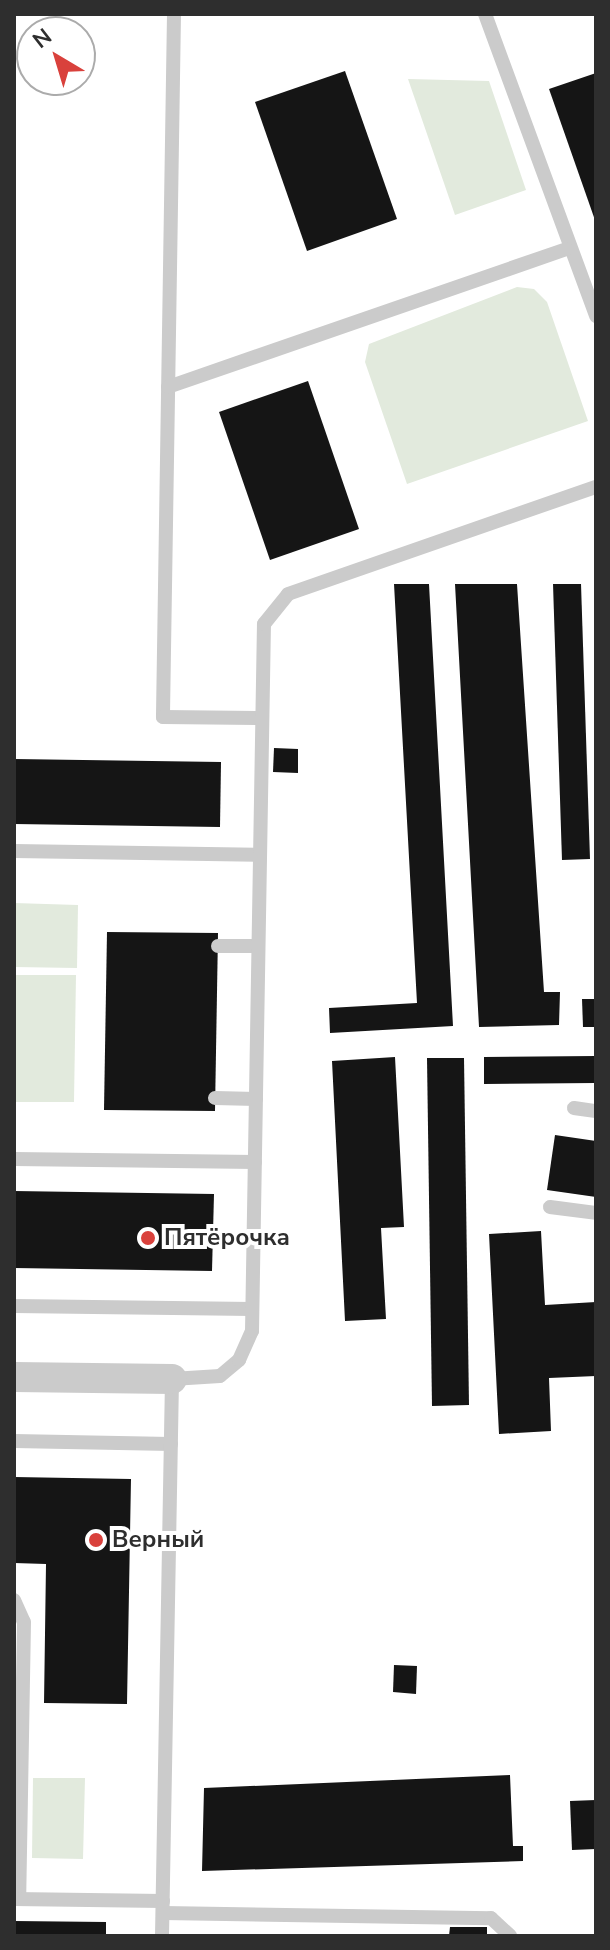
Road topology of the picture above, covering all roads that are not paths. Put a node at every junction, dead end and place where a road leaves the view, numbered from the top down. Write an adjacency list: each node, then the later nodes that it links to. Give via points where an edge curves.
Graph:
1 (174, 14): 5 (lane)
2 (485, 14): 3 (lane)
3 (566, 249): 4 (lane); 5 (lane)
4 (596, 316)
5 (168, 387): 7 (lane, via 163,717)
6 (596, 487): 7 (lane, via 277,602 264,624)
7 (262, 718): 9 (lane)
8 (14, 851): 9 (lane)
9 (260, 855): 11 (lane)
10 (218, 946): 11 (lane)
11 (258, 946): 13 (lane)
12 (215, 1098): 13 (lane)
13 (256, 1099): 17 (lane)
14 (574, 1108): 15 (lane)
15 (596, 1111)
16 (14, 1159): 17 (lane)
17 (255, 1162): 21 (lane)
18 (550, 1207): 19 (lane)
19 (596, 1213)
20 (14, 1306): 21 (lane)
21 (252, 1309): 23 (lane, via 247,1348 231,1368 209,1380)
22 (14, 1377): 23 (street)
23 (172, 1379): 25 (lane)
24 (14, 1441): 25 (lane)
25 (171, 1444): 28 (lane)
26 (14, 1600): 27 (lane, via 24,1622)
27 (16, 1899): 28 (lane)
28 (163, 1907): 29 (lane); 30 (lane, via 491,1918)
29 (162, 1936)
30 (510, 1936)

